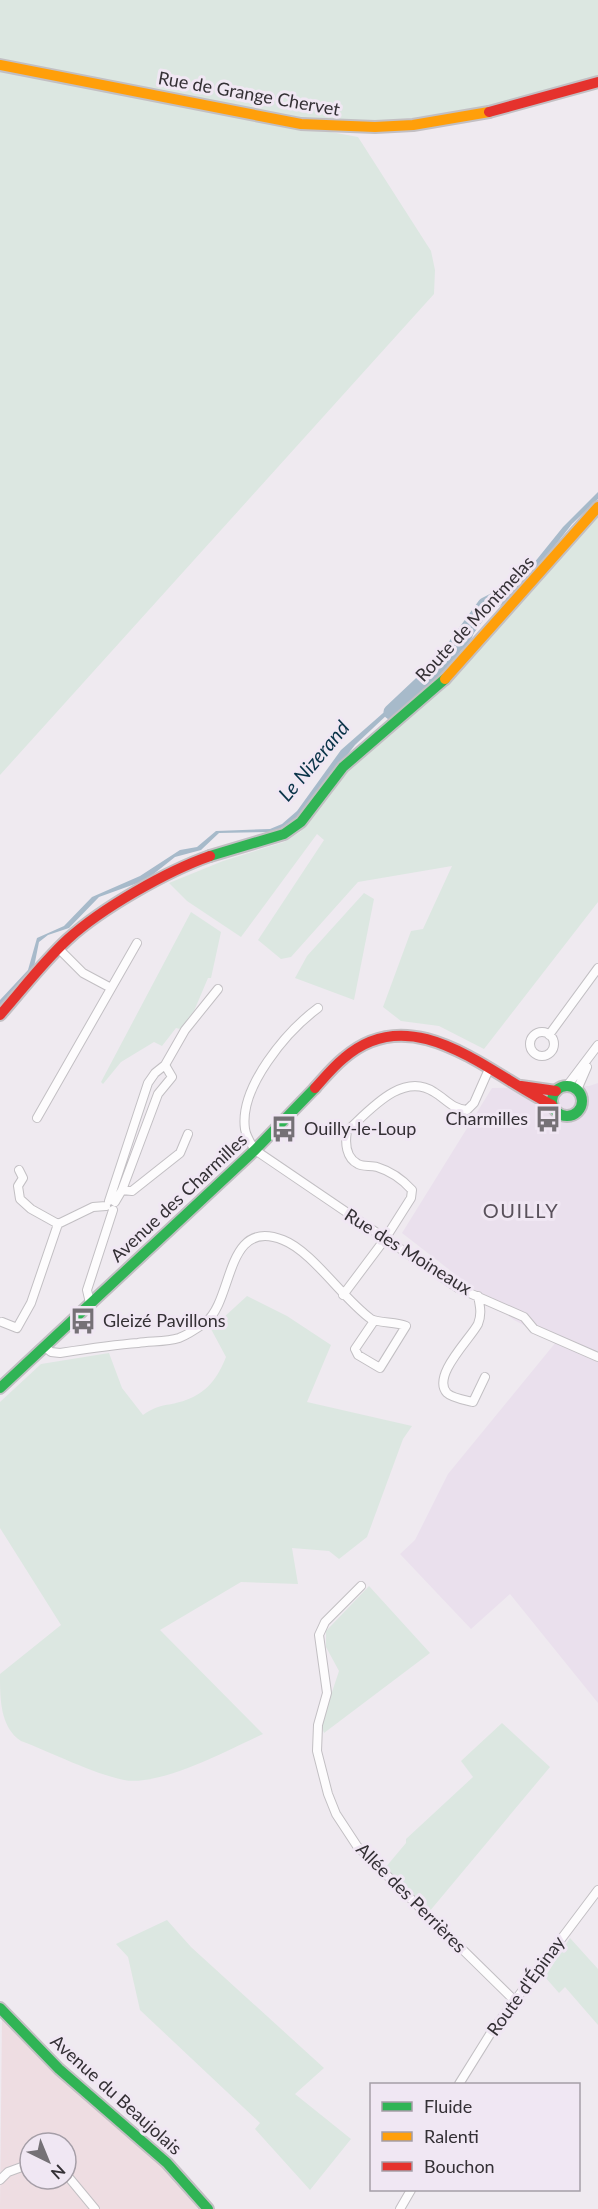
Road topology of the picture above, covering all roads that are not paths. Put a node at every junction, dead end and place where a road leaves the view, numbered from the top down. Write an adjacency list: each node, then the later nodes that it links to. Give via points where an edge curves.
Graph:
1 (0, 64): 2 (street, Rue de Grange Chervet, via 301,124 346,128 485,112 540,101)
2 (598, 82)
3 (598, 507): 5 (street, Route de Montmelas, via 448,676 349,760 292,830 216,853 166,876 121,901)
4 (137, 943): 7 (street)
5 (58, 948): 7 (street, via 83,973); 10 (street, Route de Montmelas)
6 (598, 968): 11 (street)
7 (111, 988): 19 (street)
8 (218, 988): 13 (street, via 185,1030)
9 (318, 1008): 21 (street, via 283,1041 258,1079 249,1100 245,1130)
10 (0, 1015)
11 (549, 1035)
12 (596, 1048): 16 (street)
13 (165, 1065): 23 (street, via 172,1077 158,1094); 24 (street, via 148,1083)
14 (489, 1069): 15 (street, Avenue des Charmilles); 21 (street, Avenue des Charmilles, via 458,1047 434,1038 408,1034 381,1036 361,1044 345,1057); 26 (street, via 467,1110 454,1107 425,1087 412,1085 396,1089 347,1131 345,1144 355,1162 379,1168 412,1190)
15 (511, 1085): 17 (street, Avenue des Charmilles); 18 (street, Avenue des Charmilles)
16 (572, 1088): 17 (street); 18 (street, via 582,1104 575,1114 562,1116)
17 (556, 1090): 18 (street)
18 (552, 1105)
19 (38, 1118)
20 (188, 1134): 23 (street, via 180,1153 132,1191)
21 (255, 1150): 26 (street, Rue des Moineaux); 29 (street, Avenue des Charmilles)
22 (20, 1170): 25 (street, via 20,1199)
23 (122, 1190): 24 (street)
24 (111, 1205): 25 (street, via 93,1207); 29 (street, via 87,1290)
25 (58, 1224): 31 (street, via 19,1330)
26 (385, 1239): 27 (street); 28 (street, Rue des Moineaux, via 458,1288)
27 (343, 1294): 30 (street); 32 (street, via 300,1250 284,1240 264,1235 237,1254 208,1321 178,1338 60,1353)
28 (478, 1296): 33 (street, Rue des Moineaux, via 524,1317 534,1329); 34 (street, via 481,1312 477,1325 444,1377 444,1388 448,1395 473,1402)
29 (90, 1303): 32 (street, Avenue des Charmilles)
30 (374, 1321): 30 (street, via 406,1326 380,1368 355,1349)
31 (2, 1322)
32 (45, 1347): 35 (street, Avenue des Charmilles)
33 (598, 1357)
34 (485, 1377)
35 (0, 1388)
36 (362, 1586): 38 (street, Allée des Perrières, via 325,1622 319,1635 327,1693 318,1725 317,1751 328,1794 357,1846)
37 (598, 1890): 38 (street, Route d'Épinay)
38 (514, 2000): 40 (street, Route d'Épinay)
39 (0, 2008): 46 (street, Avenue du Beaujolais, via 59,2068 145,2140)
40 (460, 2083)
41 (18, 2168): 42 (street)
42 (0, 2180)
43 (78, 2188): 45 (street)
44 (410, 2191): 47 (street)
45 (95, 2209)
46 (208, 2209)
47 (400, 2209)

